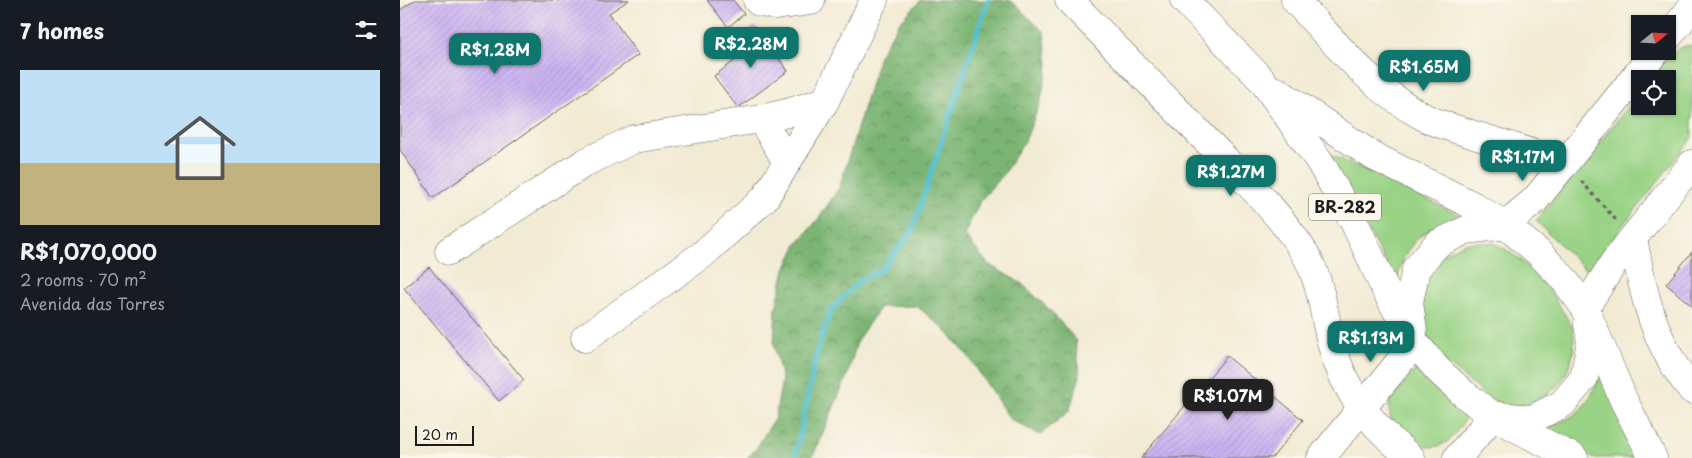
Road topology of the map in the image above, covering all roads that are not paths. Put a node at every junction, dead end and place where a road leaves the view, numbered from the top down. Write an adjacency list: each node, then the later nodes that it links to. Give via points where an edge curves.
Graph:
1 (757, 0): 2 (main road, via 776,6)
2 (811, 0)
3 (874, 0): 11 (main road)
4 (1069, 0): 23 (main road, via 1241,176 1305,252 1319,282 1332,346 1344,380)
5 (1184, 0): 10 (main road, BR-282)
6 (1295, 0): 14 (main road, via 1381,88 1406,106 1426,118)
7 (1692, 7): 8 (main road)
8 (1676, 31)
9 (1653, 60): 14 (main road)
10 (1262, 80): 16 (main road, BR-282, via 1373,156); 21 (main road, BR-282, via 1320,162)
11 (825, 101): 12 (main road); 13 (main road)
12 (761, 119): 13 (main road); 18 (main road, via 634,139 586,162)
13 (787, 162): 20 (main road, via 766,198 702,255)
14 (1565, 164): 16 (main road, via 1535,200)
15 (1692, 164): 17 (main road)
16 (1505, 225): 19 (main road, BR-282, via 1538,252); 21 (main road, via 1466,230 1437,244 1416,269 1409,302)
17 (1633, 238): 19 (main road); 22 (main road, via 1658,335)
18 (449, 251)
19 (1586, 308): 24 (main road, via 1591,342 1584,378 1562,404 1532,419); 29 (main road, BR-282, via 1624,401)
20 (585, 338)
21 (1415, 343): 23 (main road); 24 (main road, BR-282, via 1438,370)
22 (1692, 390)
23 (1361, 409): 25 (main road); 26 (main road)
24 (1493, 416): 27 (main road); 28 (main road, BR-282)
25 (1321, 458)
26 (1411, 458)
27 (1457, 458)
28 (1574, 458)
29 (1653, 458)

